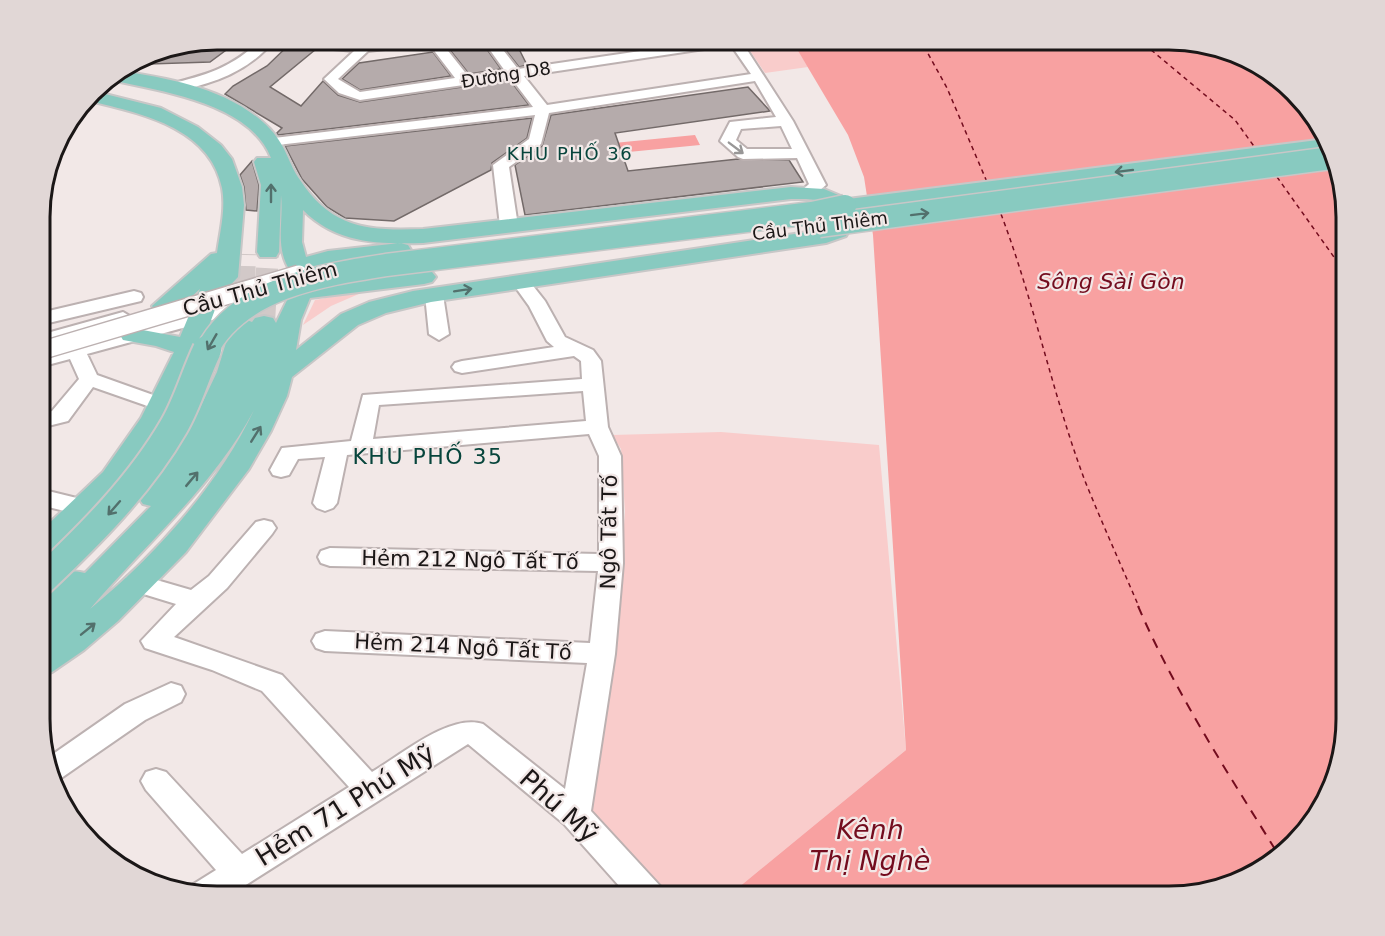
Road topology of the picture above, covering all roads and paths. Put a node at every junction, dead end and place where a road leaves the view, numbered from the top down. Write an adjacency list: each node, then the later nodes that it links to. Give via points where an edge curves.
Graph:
1 (263, 50): 13 (street, via 225,73 200,83)
2 (267, 50): 15 (street, via 255,67 212,85)
3 (362, 50): 12 (street, Đường D8, via 331,79 353,94)
4 (443, 50): 12 (street)
5 (497, 50): 8 (street)
6 (668, 50): 8 (street, Đường D8)
7 (740, 50): 10 (street)
8 (516, 73): 12 (street, Đường D8); 17 (street)
9 (127, 76): 13 (main road)
10 (758, 77): 17 (street); 18 (street)
11 (125, 78): 30 (main road, one-way to 11, via 272,185 267,167 253,146 227,122)
12 (465, 81)
13 (174, 87): 15 (main road)
14 (107, 91): 29 (main road, via 175,108 222,136 243,163 249,180)
15 (201, 96): 19 (main road, via 252,123)
16 (100, 98): 29 (main road, via 155,112 191,131 214,149 232,187)
17 (551, 109): 19 (street); 27 (street, via 536,141 501,165)
18 (786, 121): 21 (street); 21 (street, one-way to 21, via 735,125 728,141 743,154)
19 (274, 143): 23 (main road)
20 (1319, 146): 25 (main road, Cầu Thủ Thiêm, one-way to 25)
21 (802, 153): 24 (street, via 818,184)
22 (1325, 159): 33 (main road, Cầu Thủ Thiêm, one-way to 22, bridge)
23 (289, 180): 26 (main road); 27 (main road, via 317,214 349,232 379,236)
24 (808, 192): 27 (main road); 32 (main road, via 844,206 847,214 838,231 807,240)
25 (845, 206): 27 (main road, Cầu Thủ Thiêm, bridge, via 812,213); 28 (main road, bridge, via 806,203)
26 (293, 221): 28 (main road, via 325,239); 31 (main road, via 290,243)
27 (514, 237): 45 (street, Cầu Thủ Thiêm, bridge, via 502,246 300,274); 66 (main road, Cầu Thủ Thiêm, one-way to 66, bridge, via 326,276 279,290 244,308 211,341 175,426 134,486 93,533)
28 (398, 251): 31 (main road, via 328,258)
29 (237, 252): 36 (main road); 37 (main road)
30 (268, 252)
31 (299, 267): 34 (main road, via 316,275 317,280); 36 (main road, via 272,270)
32 (520, 281): 33 (main road, one-way to 32); 47 (street, Ngô Tất Tố, via 557,340)
33 (429, 286): 34 (main road, Cầu Thủ Thiêm); 41 (street); 49 (main road, via 328,316 297,341)
34 (304, 293): 36 (main road, Cầu Thủ Thiêm); 49 (main road, via 289,321)
35 (134, 297): 38 (street)
36 (245, 297): 37 (street); 40 (main road); 40 (street); 68 (main road, via 219,399 197,439 145,508); 70 (main road, one-way to 36, via 65,613 158,520 203,467 236,418 248,394 261,347)
37 (164, 306): 43 (street)
38 (73, 311): 39 (street); 43 (street)
39 (50, 317)
40 (201, 317): 42 (street); 46 (main road)
41 (439, 334)
42 (132, 335): 43 (street); 46 (main road, via 161,339)
43 (77, 340): 44 (street); 48 (street); 51 (street)
44 (50, 341)
45 (50, 348)
46 (189, 349): 53 (main road)
47 (575, 350): 50 (street); 52 (street, Ngô Tất Tố, via 591,361)
48 (50, 355)
49 (281, 366): 67 (main road, one-way to 49, via 185,532 230,475 262,424)
50 (462, 367)
51 (89, 379): 53 (street); 54 (street, via 60,416)
52 (595, 384): 55 (street, Ngô Tất Tố); 56 (street, via 370,399)
53 (163, 405): 61 (main road, via 133,454)
54 (50, 419)
55 (597, 427): 56 (street); 65 (street, Ngô Tất Tố, via 610,456)
56 (361, 446): 57 (street)
57 (338, 448): 58 (street, via 290,453); 60 (street)
58 (281, 470)
59 (50, 499): 61 (street)
60 (325, 503)
61 (85, 508): 63 (main road)
62 (264, 528): 69 (street, via 218,582)
63 (50, 541)
64 (330, 557): 65 (street, Hẻm 212 Ngô Tất Tố)
65 (611, 563): 72 (street, Ngô Tất Tố)
66 (50, 573)
67 (136, 583): 69 (street); 73 (main road, one-way to 67, via 93,626)
68 (50, 601)
69 (195, 601): 78 (street, via 154,641 272,683)
70 (50, 633)
71 (325, 641): 72 (street, Hẻm 214 Ngô Tất Tố)
72 (602, 654): 79 (street, Ngô Tất Tố)
73 (50, 656)
74 (171, 694): 76 (street, via 135,712)
75 (457, 734): 78 (street, Hẻm 71 Phú Mỹ); 79 (street, Phú Mỹ, via 473,732)
76 (57, 768)
77 (156, 781): 80 (street)
78 (369, 789): 80 (street, Hẻm 71 Phú Mỹ)
79 (575, 815): 82 (street, Phú Mỹ)
80 (239, 873): 81 (street, Hẻm 71 Phú Mỹ)
81 (218, 886)
82 (640, 886)

